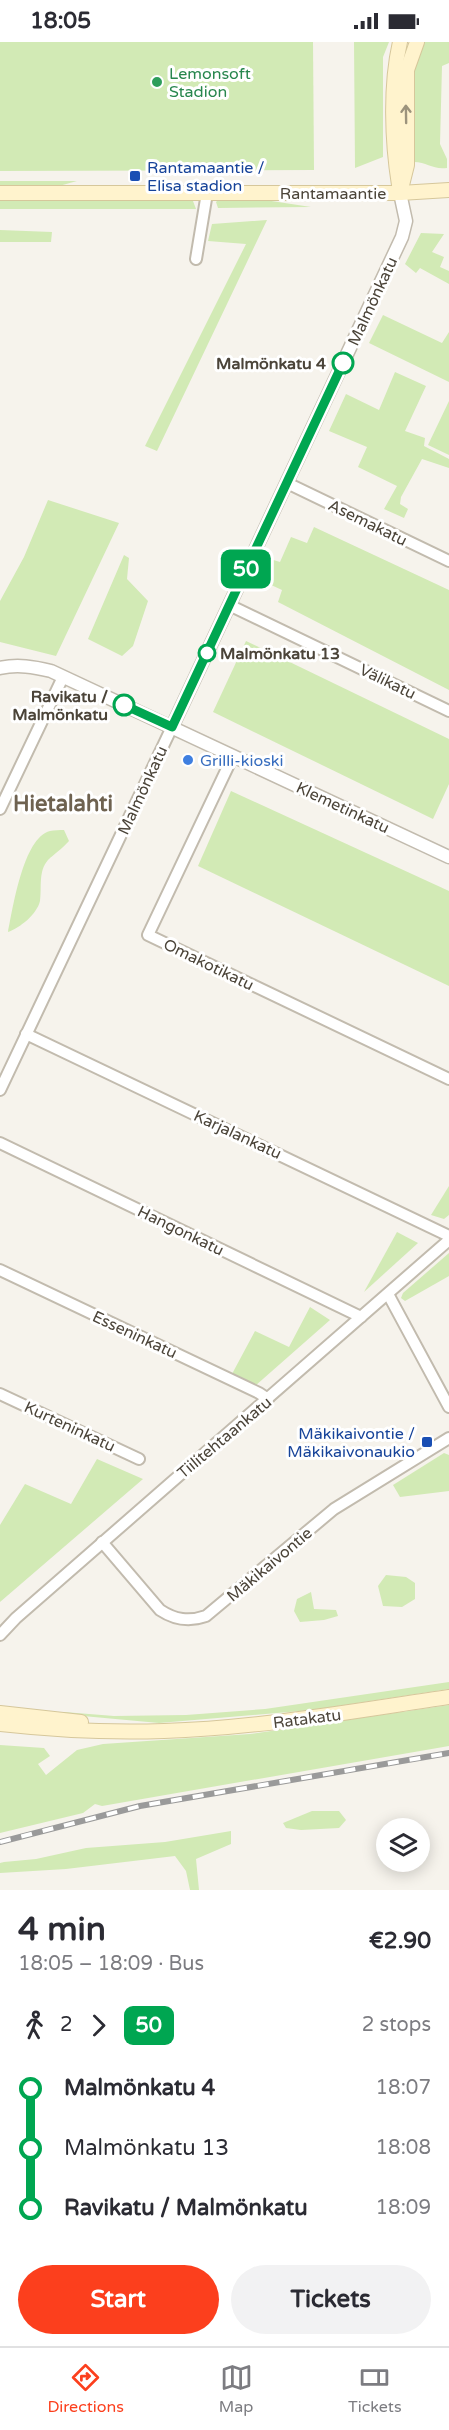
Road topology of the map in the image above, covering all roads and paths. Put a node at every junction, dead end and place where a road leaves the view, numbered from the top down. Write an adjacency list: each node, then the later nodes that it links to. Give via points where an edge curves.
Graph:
1 (400, 42): 6 (main road, Malmönkatu, via 394,87)
2 (417, 42): 6 (main road, Malmönkatu, one-way to 2, via 407,165 407,70)
3 (449, 190): 6 (main road, Rantamaantie)
4 (0, 193): 5 (main road, Rantamaantie)
5 (207, 193): 6 (main road, Rantamaantie); 7 (street)
6 (400, 193): 8 (street, Malmönkatu, via 406,221 402,237)
7 (196, 259)
8 (287, 483): 9 (street, Asemakatu); 10 (street, Malmönkatu)
9 (449, 561)
10 (230, 605): 13 (street, Välikatu); 14 (street, Malmönkatu)
11 (0, 668): 12 (street, Klemetinkatu, via 32,667)
12 (63, 676): 14 (street, Klemetinkatu); 16 (street)
13 (449, 711)
14 (172, 727): 15 (street, Klemetinkatu); 18 (street, Malmönkatu)
15 (233, 756): 17 (street, Klemetinkatu); 19 (street, Omakotikatu, via 148,935)
16 (0, 809)
17 (449, 857)
18 (26, 1034): 20 (street, Malmönkatu); 22 (street, Karjalankatu)
19 (449, 1079)
20 (0, 1090)
21 (0, 1143): 25 (street, Hangonkatu)
22 (449, 1238): 24 (street, Tiilitehtaankatu)
23 (0, 1270): 27 (street, Esseninkatu)
24 (388, 1294): 25 (street, Tiilitehtaankatu); 28 (street)
25 (361, 1317): 27 (street, Tiilitehtaankatu)
26 (0, 1394): 30 (street, Kurteninkatu)
27 (268, 1400): 31 (street, Tiilitehtaankatu)
28 (449, 1407)
29 (449, 1438): 31 (street, Mäkikaivontie, via 334,1509 198,1619 185,1620 160,1610)
30 (139, 1459)
31 (102, 1542): 32 (street, Tiilitehtaankatu)
32 (0, 1635)
33 (449, 1697): 36 (main road, Ratakatu, via 308,1719)
34 (0, 1713): 36 (main road, Ratakatu)
35 (0, 1724): 36 (main road, Ratakatu, via 86,1731)
36 (164, 1731)

